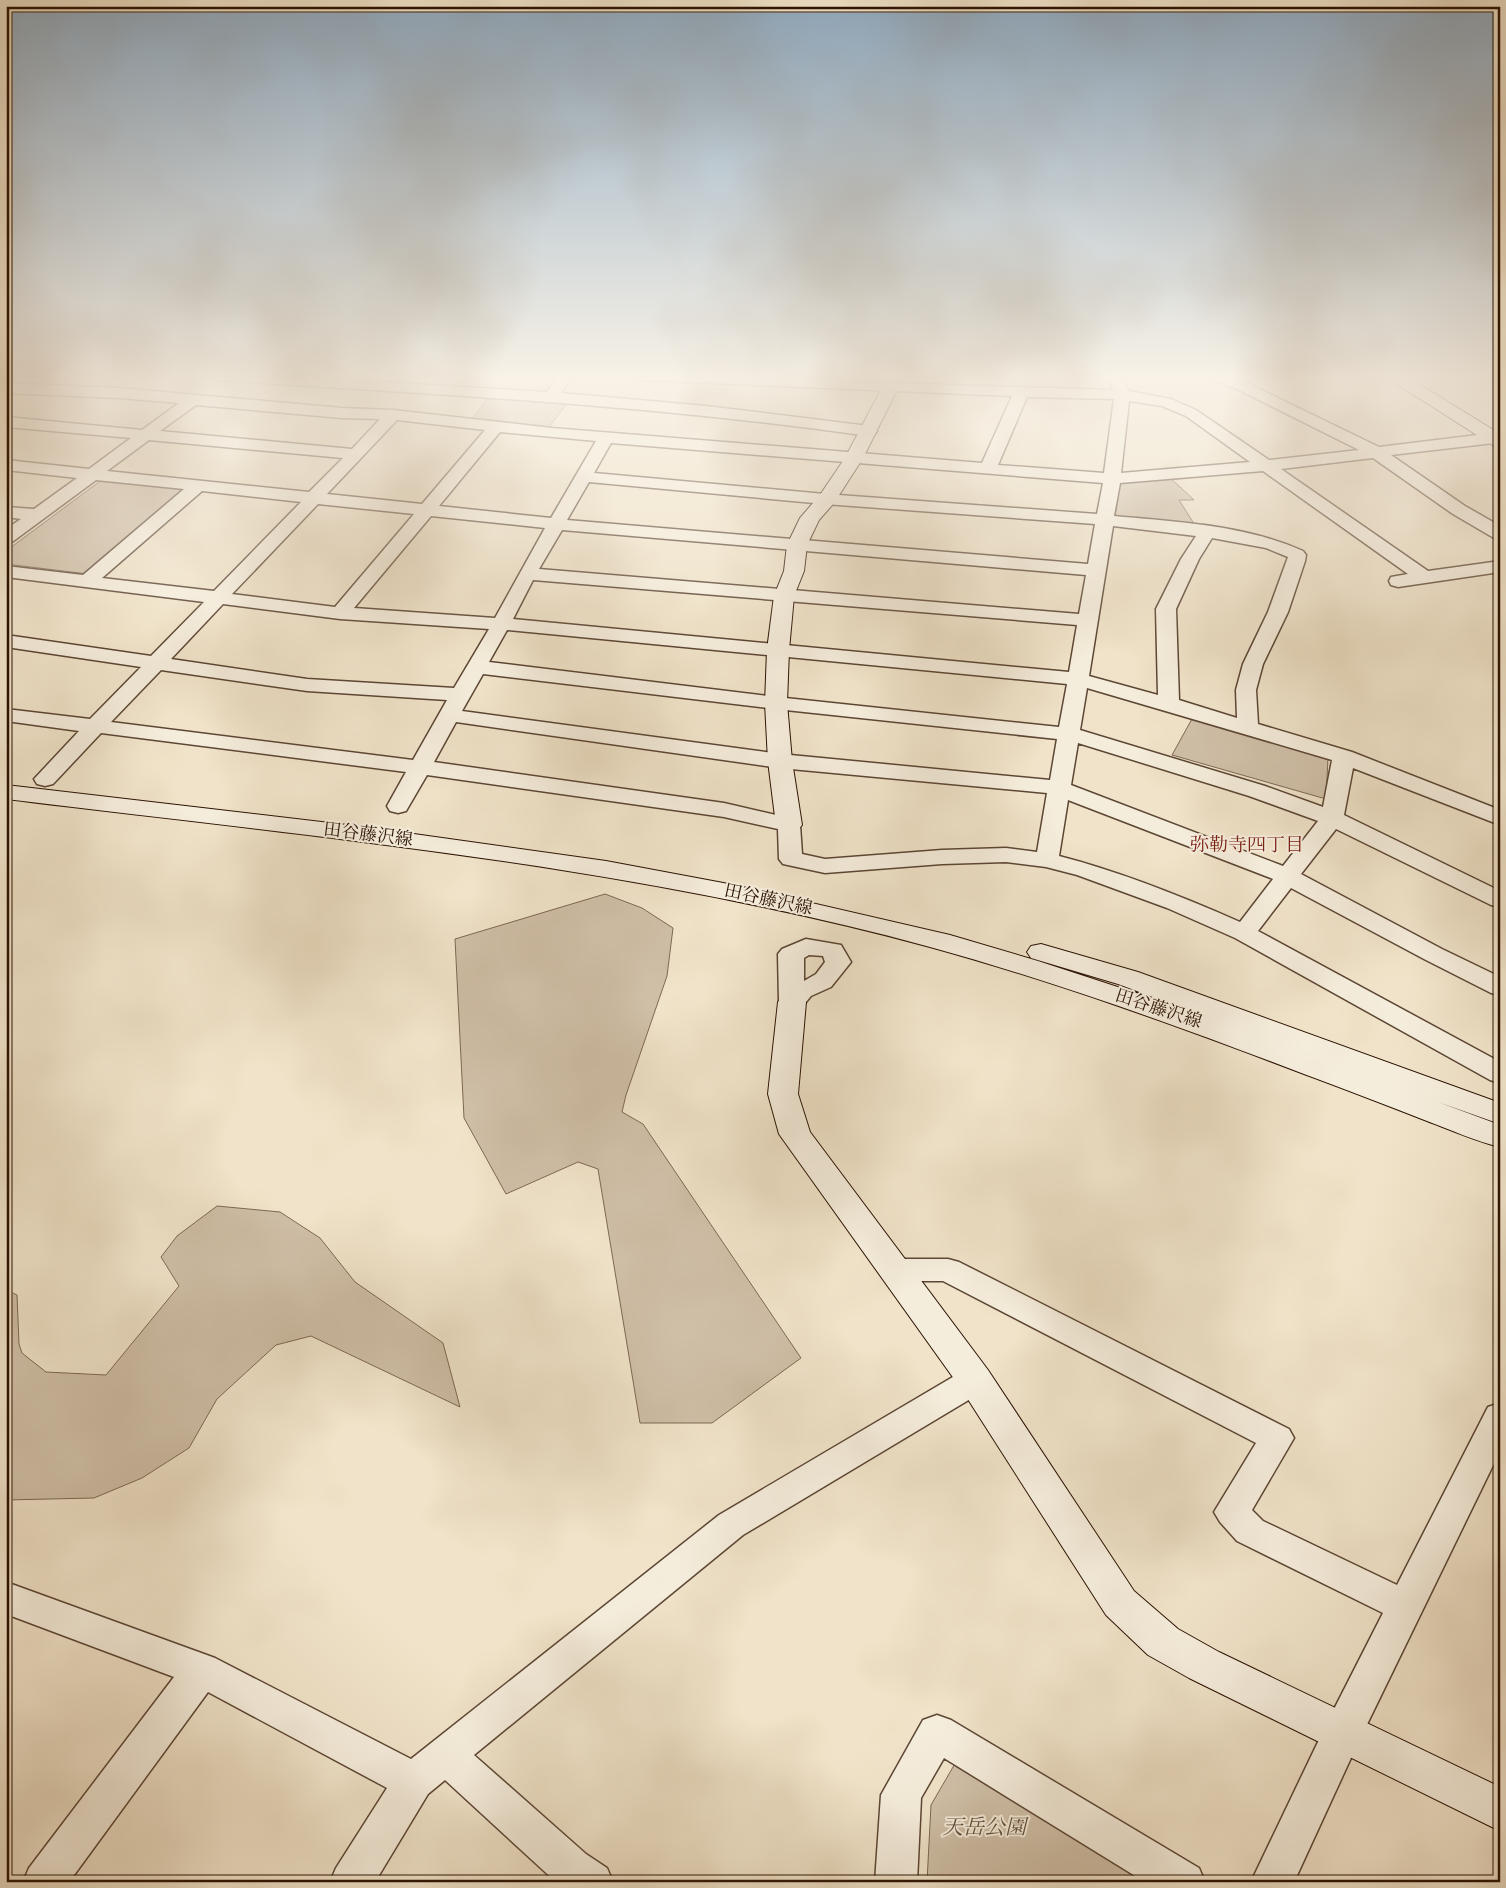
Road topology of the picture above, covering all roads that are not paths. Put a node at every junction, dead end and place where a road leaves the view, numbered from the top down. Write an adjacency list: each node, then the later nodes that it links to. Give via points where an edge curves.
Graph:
1 (6, 464): 15 (street)
2 (108, 464): 15 (street)
3 (346, 464): 19 (street)
4 (464, 464): 21 (street)
5 (591, 464): 16 (street)
6 (850, 464): 20 (main road)
7 (928, 464): 14 (street)
8 (990, 464): 14 (street)
9 (1114, 464): 17 (street)
10 (1261, 464): 13 (street)
11 (1279, 464): 13 (street)
12 (1394, 464): 27 (street, via 1459,510)
13 (1264, 466): 17 (street); 34 (street)
14 (988, 469): 17 (street)
15 (95, 474): 18 (street); 23 (street)
16 (584, 477): 20 (street); 25 (street)
17 (1112, 479): 24 (street)
18 (199, 485): 19 (street); 35 (street)
19 (315, 496): 21 (street); 38 (street)
20 (826, 499): 24 (street); 29 (main road, via 810,518)
21 (426, 508): 25 (street); 39 (street)
22 (6, 512): 23 (street)
23 (38, 515): 28 (street)
24 (1105, 520): 26 (street); 32 (street)
25 (556, 524): 29 (street); 33 (street)
26 (1208, 531): 49 (street, via 1190,559 1166,609); 53 (street, via 1285,547 1297,555 1278,612 1253,664 1246,690)
27 (1500, 534)
28 (6, 538)
29 (797, 545): 32 (street); 37 (main road, via 794,571)
30 (1500, 566): 34 (street)
31 (6, 570): 35 (street)
32 (1096, 570): 40 (street)
33 (527, 574): 37 (street); 41 (street)
34 (1424, 577): 36 (street)
35 (87, 581): 38 (street)
36 (1398, 581)
37 (784, 596): 40 (street); 43 (main road)
38 (218, 598): 39 (street); 44 (street)
39 (340, 613): 41 (street)
40 (1088, 620): 46 (street)
41 (501, 624): 43 (street); 45 (street)
42 (6, 641): 44 (street)
43 (778, 650): 46 (street); 48 (main road)
44 (156, 663): 47 (street, via 307,685); 52 (street)
45 (477, 667): 47 (street); 48 (street)
46 (1078, 679): 49 (street); 54 (street)
47 (461, 695): 51 (street)
48 (776, 703): 54 (street); 56 (main road)
49 (1169, 704): 53 (street)
50 (6, 715): 52 (street)
51 (449, 715): 56 (street); 57 (street)
52 (96, 726): 57 (street); 59 (street)
53 (1248, 728): 55 (street)
54 (1069, 734): 60 (street); 63 (street, via 1257,790)
55 (1344, 757): 63 (street); 64 (street)
56 (780, 760): 60 (street); 65 (main road)
57 (420, 767): 62 (street); 65 (street, via 724,810)
58 (6, 775): 59 (main road, 田谷藤沢線)
59 (45, 779): 73 (main road, 田谷藤沢線, via 618,853 788,886 864,903 1128,978)
60 (1060, 789): 66 (street); 67 (street)
61 (6, 792): 72 (main road, 田谷藤沢線, via 364,835 606,869 734,893 940,941)
62 (398, 806)
63 (1332, 818): 67 (street); 68 (street)
64 (1500, 818)
65 (789, 826): 66 (street, via 791,859 825,866 951,856 1006,855)
66 (1047, 860): 69 (street, via 1117,880)
67 (1287, 876): 69 (street); 70 (street)
68 (1500, 900)
69 (1244, 933): 74 (street)
70 (1500, 987)
71 (792, 1002): 79 (main road, via 783,1094 795,1134)
72 (1196, 1022): 77 (main road, 田谷藤沢線); 78 (main road)
73 (1381, 1070): 75 (main road); 76 (main road, 田谷藤沢線)
74 (1500, 1074)
75 (1500, 1101)
76 (1500, 1114)
77 (1500, 1137)
78 (1500, 1153)
79 (896, 1270): 80 (main road); 83 (street, via 948,1270 1277,1438 1232,1512 1250,1531)
80 (975, 1380): 85 (main road, via 1120,1603 1163,1642); 86 (street, via 731,1526)
81 (1500, 1416): 83 (street)
82 (6, 1598): 84 (street)
83 (1406, 1607): 85 (street)
84 (202, 1670): 87 (street); 89 (street)
85 (1342, 1734): 88 (main road); 94 (street)
86 (446, 1755): 87 (street); 91 (street, via 571,1868)
87 (414, 1781): 90 (street)
88 (1500, 1810)
89 (44, 1882)
90 (351, 1882)
91 (592, 1882)
92 (896, 1882): 93 (street, via 902,1795 937,1733)
93 (1184, 1882)
94 (1272, 1882)

